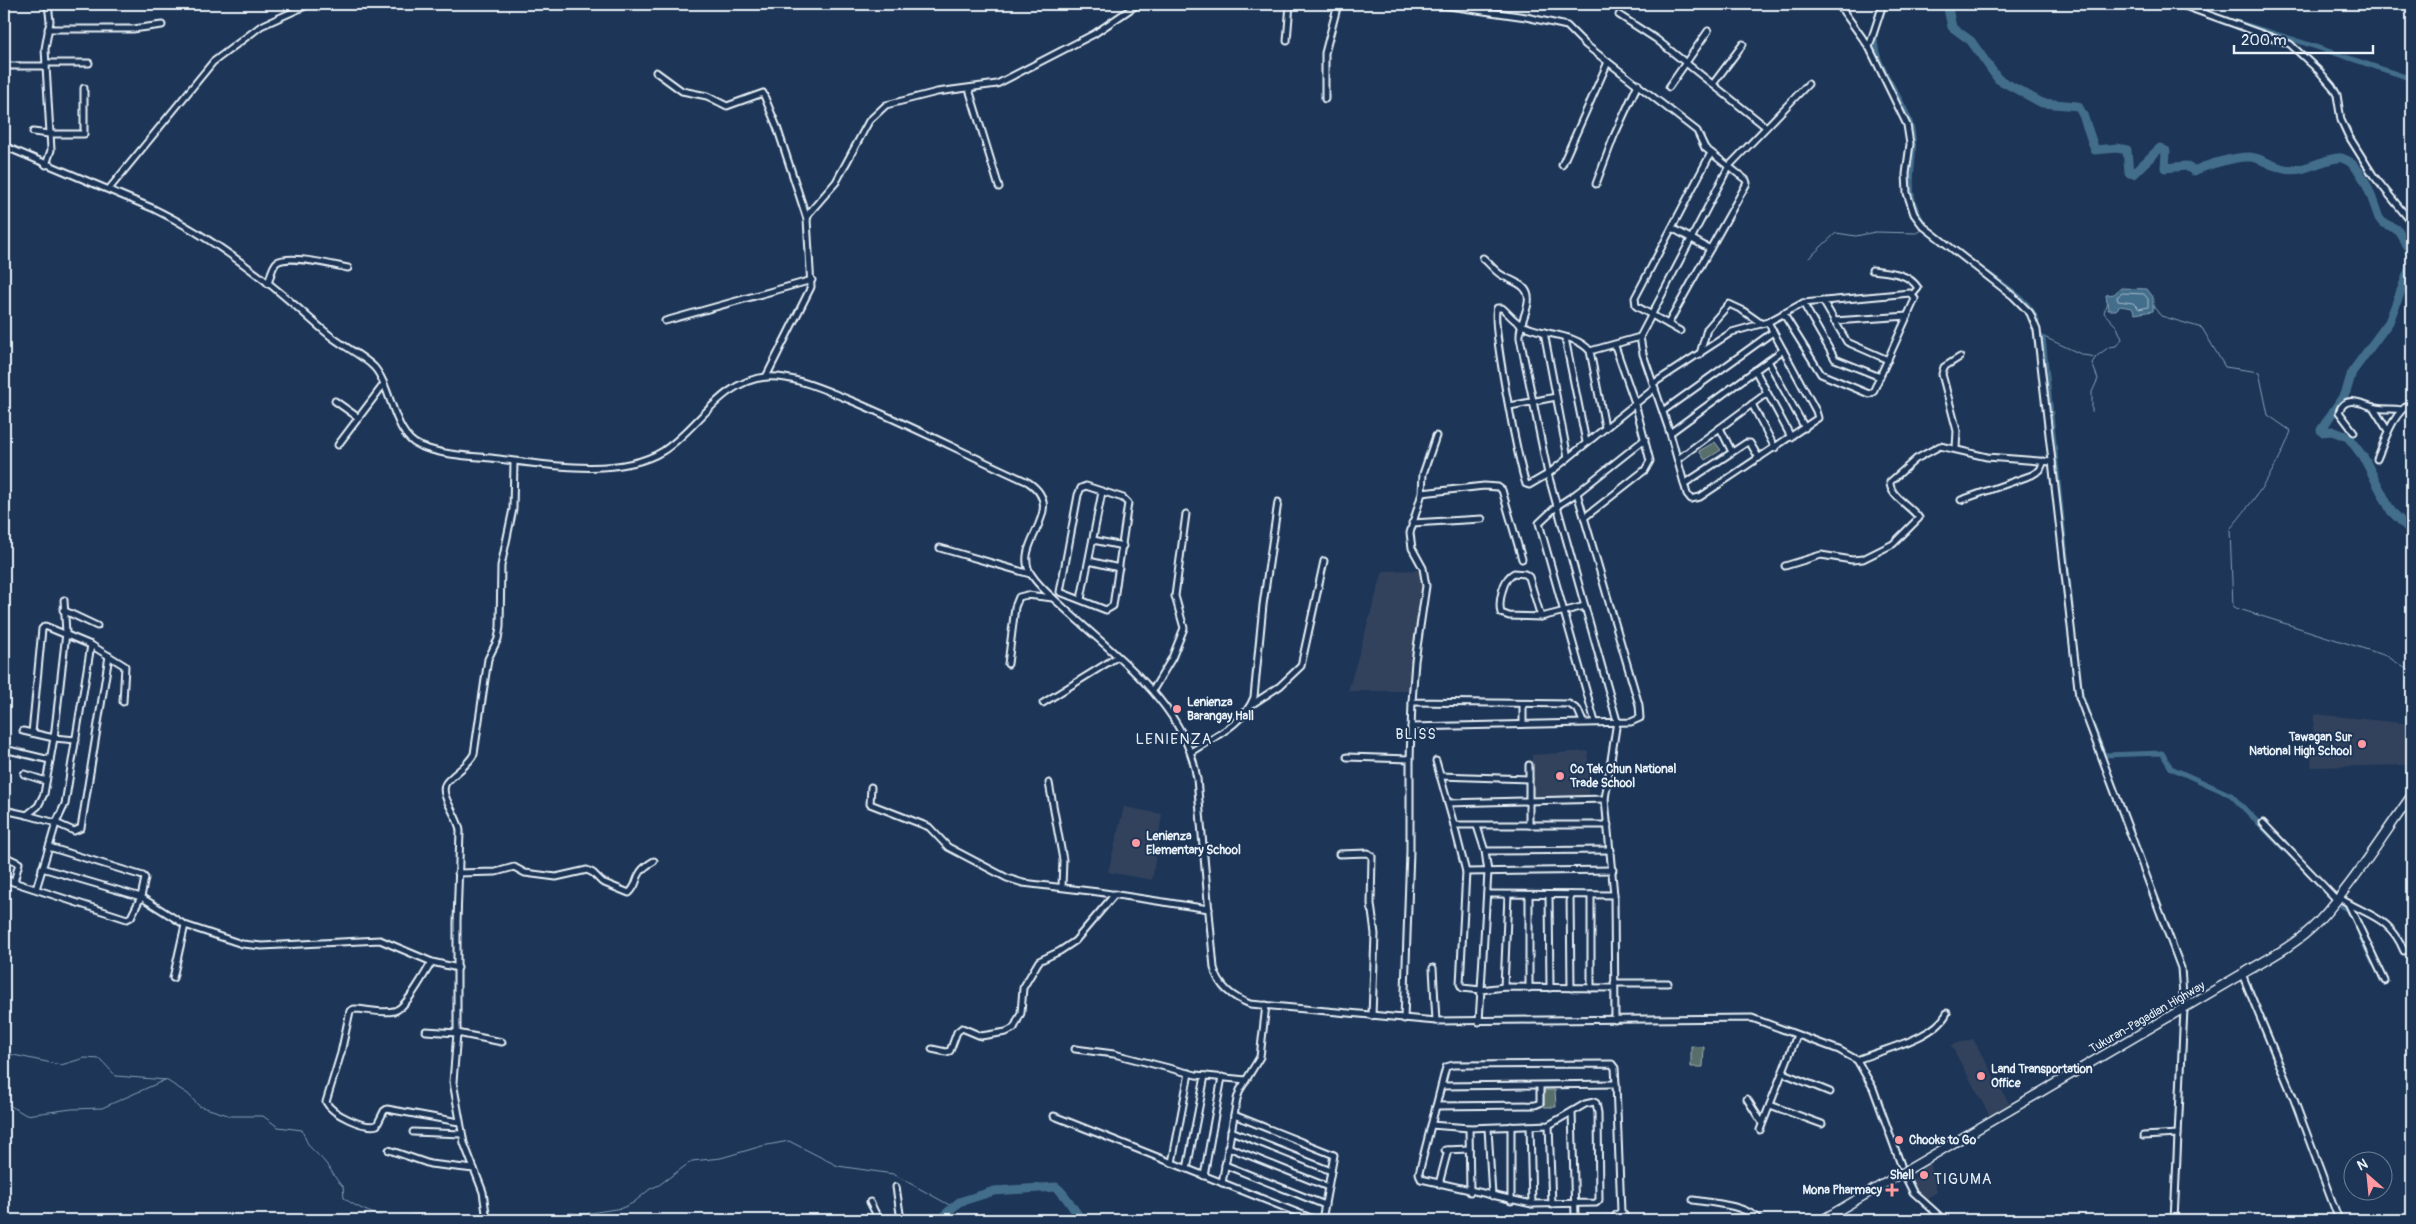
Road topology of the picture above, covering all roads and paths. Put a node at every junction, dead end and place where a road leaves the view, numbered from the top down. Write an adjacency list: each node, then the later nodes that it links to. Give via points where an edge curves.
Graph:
1 (48, 4): 12 (street)
2 (310, 4): 40 (street, via 261,26 213,62)
3 (1138, 4): 28 (street, via 1100,31 1016,76 997,84)
4 (1290, 4): 14 (street)
5 (1338, 4): 29 (street, via 1325,53)
6 (1435, 4): 17 (street, via 1568,26)
7 (1838, 4): 16 (street)
8 (1883, 4): 16 (street)
9 (2180, 4): 42 (street, via 2290,44 2319,71 2337,95 2341,120 2348,136 2373,175)
10 (1620, 15): 18 (street)
11 (162, 25): 12 (street, via 133,29)
12 (48, 29): 20 (street)
13 (1708, 31): 18 (street)
14 (1287, 41)
15 (1742, 44): 24 (street)
16 (1869, 47): 111 (street, via 1909,133 1907,193 1914,214 1923,226 2014,296 2030,313 2038,330)
17 (1608, 62): 23 (street); 36 (street)
18 (1687, 62): 24 (street); 26 (street)
19 (89, 63): 20 (street)
20 (46, 64): 21 (street); 32 (street)
21 (10, 66)
22 (656, 72): 41 (street, via 682,91 707,96 727,106 763,93)
23 (1638, 84): 34 (street, via 1696,131 1702,144); 38 (street)
24 (1713, 84): 30 (street)
25 (1808, 84): 30 (street)
26 (1669, 86)
27 (84, 88): 32 (street, via 84,134)
28 (968, 89): 39 (street); 41 (street, via 937,92 886,105 876,113 836,182)
29 (1325, 99)
30 (1766, 126): 37 (street)
31 (33, 132): 32 (street)
32 (49, 134): 35 (street, via 50,154)
33 (4, 146): 35 (street)
34 (1712, 153): 37 (street); 43 (street)
35 (46, 165): 40 (street)
36 (1562, 165)
37 (1728, 166): 44 (street); 45 (street, via 1747,182)
38 (1596, 184)
39 (999, 187)
40 (109, 189): 50 (street, via 174,218)
41 (807, 219): 49 (street)
42 (2412, 223)
43 (1672, 228): 44 (street); 55 (street, via 1635,298 1636,306)
44 (1691, 238): 45 (street); 55 (street)
45 (1710, 249): 60 (street)
46 (1483, 258): 61 (street, via 1499,274 1525,288 1529,301)
47 (348, 268): 50 (street, via 302,259 279,261)
48 (1872, 270): 51 (street, via 1889,271 1914,283 1918,288)
49 (812, 280): 57 (street); 76 (street, via 807,298)
50 (268, 284): 77 (street, via 326,333 372,366)
51 (1913, 294): 52 (street); 56 (street, via 1915,299)
52 (1823, 301): 53 (street); 58 (street)
53 (1803, 303): 54 (street); 75 (street, via 1835,359)
54 (1783, 313): 59 (street); 75 (street, via 1822,375 1869,394)
55 (1651, 316): 60 (street); 65 (street)
56 (1908, 316): 58 (street); 72 (street)
57 (665, 321)
58 (1834, 321): 72 (street, via 1849,343)
59 (1765, 323): 64 (street); 70 (street, via 1732,332); 70 (street, via 1730,304 1707,330)
60 (1668, 324): 62 (street)
61 (1521, 325): 63 (street); 82 (street, via 1520,338); 86 (street, via 1502,308 1495,310)
62 (1680, 331)
63 (1544, 332): 66 (street); 80 (street)
64 (1773, 332): 68 (street); 89 (street)
65 (1640, 337): 67 (street); 78 (street)
66 (1566, 338): 69 (street, via 1583,344); 100 (street)
67 (1615, 346): 69 (street); 84 (street)
68 (1783, 350): 73 (street); 93 (street, via 1818,415 1816,421)
69 (1590, 351): 91 (street)
70 (1700, 354): 78 (street)
71 (1960, 357): 103 (street, via 1944,367 1942,374 1956,431)
72 (1888, 360): 75 (street)
73 (1768, 361): 74 (street); 93 (street)
74 (1755, 370): 79 (street); 96 (street)
75 (1880, 376)
76 (766, 377): 110 (street, via 736,387 724,395 675,442 647,460 578,467); 132 (street, via 796,381 834,393 1036,487 1041,492 1043,505 1026,559)
77 (384, 384): 90 (street); 110 (street, via 396,417 418,445 447,454)
78 (1655, 386): 84 (street); 89 (street)
79 (1767, 393): 85 (street); 98 (street)
80 (1556, 397): 82 (street); 105 (street)
81 (335, 401): 90 (street)
82 (1532, 401): 86 (street); 112 (street)
83 (2412, 402): 88 (street)
84 (1635, 403): 91 (street); 99 (street)
85 (1752, 404): 92 (street); 102 (street)
86 (1510, 406): 112 (street, via 1526,484)
87 (2373, 407): 88 (street); 94 (street); 95 (street, via 2355,401 2341,407 2341,416)
88 (2401, 410): 94 (street)
89 (1664, 411): 96 (street)
90 (359, 418): 101 (street)
91 (1605, 427): 100 (street)
92 (1720, 428): 104 (street); 107 (street)
93 (1805, 428): 98 (street)
94 (2388, 431): 108 (street)
95 (2354, 432)
96 (1670, 434): 107 (street)
97 (1436, 436): 115 (street, via 1423,474)
98 (1791, 437): 102 (street)
99 (1645, 439): 116 (street); 121 (street, via 1650,456 1648,466)
100 (1586, 442): 105 (street)
101 (338, 445)
102 (1775, 448): 106 (street)
103 (1956, 448): 109 (street, via 1981,456); 130 (street, via 1940,446 1919,457 1890,482 1893,492 1919,518 1893,544 1859,560 1821,555)
104 (1732, 452): 106 (street, via 1748,442); 113 (street)
105 (1568, 458): 112 (street)
106 (1759, 458): 113 (street, via 1695,500 1689,497)
107 (1678, 459): 113 (street)
108 (2377, 459)
109 (2044, 461): 111 (street); 117 (street, via 2040,470 2032,475)
110 (514, 462): 197 (street, via 513,509 501,566 500,627 488,659 474,754 444,786 446,799 459,824)
111 (2052, 462): 231 (street, via 2079,697 2178,956)
112 (1548, 474): 119 (street)
113 (1684, 484)
114 (1102, 492): 124 (street); 125 (street, via 1123,498 1128,503); 133 (street, via 1086,486 1079,491)
115 (1422, 493): 123 (street); 127 (street, via 1498,487 1502,490)
116 (1577, 493): 119 (street); 121 (street)
117 (1961, 500)
118 (1278, 502): 152 (street)
119 (1557, 506): 137 (street); 139 (street, via 1541,519 1539,527)
120 (1186, 514): 147 (street, via 1175,596 1184,628 1172,658)
121 (1585, 517): 155 (street, via 1641,712 1636,720)
122 (1482, 519): 123 (street)
123 (1412, 523): 149 (street, via 1410,542 1426,576)
124 (1093, 540): 125 (street); 128 (street)
125 (1123, 546): 131 (street)
126 (940, 548): 132 (street)
127 (1522, 559)
128 (1088, 561): 131 (street); 134 (street)
129 (1324, 561): 152 (street, via 1301,666)
130 (1785, 566)
131 (1119, 568): 134 (street, via 1111,608 1106,610)
132 (1030, 574): 136 (street)
133 (1062, 593): 134 (street); 136 (street)
134 (1081, 599)
135 (64, 600): 138 (street)
136 (1057, 601): 145 (street); 146 (street, via 1027,595 1019,597)
137 (1585, 606): 139 (street); 155 (street)
138 (63, 610): 141 (street); 142 (street)
139 (1563, 613): 140 (street); 154 (street)
140 (1541, 617): 140 (street, via 1529,577 1521,573 1510,575 1500,605 1501,613)
141 (97, 626)
142 (66, 633): 143 (street); 159 (street, via 46,626 42,629); 160 (street)
143 (91, 645): 144 (street); 161 (street)
144 (109, 656): 148 (street, via 126,666); 181 (street, via 81,828 74,831)
145 (1117, 657): 147 (street); 150 (street)
146 (1008, 664)
147 (1153, 690): 163 (street, via 1173,716)
148 (123, 702)
149 (1412, 702): 151 (street); 157 (street)
150 (1043, 703)
151 (1522, 705): 153 (street, via 1569,704 1578,710); 156 (street)
152 (1251, 706): 163 (street, via 1227,729)
153 (1583, 722): 154 (street); 156 (street)
154 (1595, 722): 155 (street)
155 (1617, 722): 176 (street)
156 (1523, 723): 157 (street)
157 (1410, 727): 165 (street)
158 (23, 731): 159 (street)
159 (32, 733): 160 (street)
160 (54, 738): 161 (street); 166 (street)
161 (76, 740): 181 (street, via 65,804)
162 (4, 750): 166 (street)
163 (1191, 752): 213 (street)
164 (1346, 757): 165 (street)
165 (1410, 759): 234 (street)
166 (50, 760): 172 (street)
167 (1436, 761): 170 (street)
168 (1529, 766): 171 (street)
169 (24, 774): 172 (street)
170 (1440, 776): 171 (street); 178 (street)
171 (1529, 778): 177 (street)
172 (46, 781): 180 (street, via 41,801)
173 (1049, 783): 200 (street, via 1064,860)
174 (871, 787): 200 (street, via 870,804 929,827 940,842 992,872 1023,883)
175 (2412, 795): 211 (highway, Tukuran-Pagadian Highway)
176 (1605, 799): 177 (street); 185 (street)
177 (1530, 801): 178 (street); 184 (street)
178 (1448, 803): 183 (street)
179 (4, 810): 180 (street)
180 (27, 815): 181 (street)
181 (56, 823): 187 (street)
182 (2263, 823): 211 (street)
183 (1454, 825): 186 (street); 195 (street)
184 (1529, 825): 185 (street); 186 (street)
185 (1608, 825): 188 (street)
186 (1477, 826): 189 (street)
187 (49, 847): 193 (street); 210 (street, via 143,876)
188 (1611, 850): 189 (street); 194 (street)
189 (1486, 851): 196 (street)
190 (1339, 854): 233 (street, via 1368,853 1372,856 1371,904 1375,934)
191 (4, 856): 199 (street, via 19,862)
192 (654, 861): 197 (street, via 640,869 629,893 602,882 587,870 556,877 525,873 514,867 496,872)
193 (42, 868): 201 (street); 210 (street)
194 (1612, 870): 196 (street); 209 (street)
195 (1466, 872): 196 (street); 229 (street, via 1460,984 1465,989)
196 (1488, 872): 203 (street)
197 (458, 873): 217 (street)
198 (4, 878): 199 (street)
199 (14, 882): 201 (street)
200 (1062, 888): 202 (street)
201 (36, 889): 210 (street, via 128,919)
202 (1115, 894): 213 (street); 242 (street, via 1075,942 1039,961 1023,988 1021,1013 1014,1028 981,1036 962,1028 957,1032 950,1051)
203 (1487, 894): 204 (street); 229 (street)
204 (1508, 895): 205 (street); 224 (street)
205 (1529, 895): 206 (street); 225 (street)
206 (1549, 895): 207 (street); 226 (street)
207 (1570, 895): 208 (street); 227 (street)
208 (1591, 895): 209 (street); 228 (street)
209 (1614, 895): 223 (street)
210 (142, 897): 214 (street)
211 (2337, 898): 212 (street); 219 (highway, Tukuran-Pagadian Highway, via 2298,938)
212 (2348, 903): 215 (street, via 2392,928); 221 (street)
213 (1209, 909): 230 (street, via 1214,968 1222,985 1240,1000)
214 (185, 925): 216 (street, via 252,946 380,940); 220 (street)
215 (2404, 951)
216 (432, 962): 217 (street); 260 (street, via 408,1000 397,1010 354,1008 350,1011 326,1102 342,1115 370,1126 377,1125 387,1109)
217 (458, 968): 239 (street)
218 (1434, 968): 236 (street)
219 (2242, 974): 231 (highway, Tukuran-Pagadian Highway); 315 (street, via 2293,1097)
220 (174, 978)
221 (2385, 981)
222 (1668, 983): 223 (street)
223 (1614, 985): 228 (street); 235 (street)
224 (1504, 987): 225 (street); 229 (street)
225 (1529, 988): 226 (street)
226 (1550, 988): 227 (street)
227 (1571, 988): 228 (street)
228 (1591, 988)
229 (1481, 990): 237 (street)
230 (1266, 1005): 233 (street); 249 (street, via 1260,1057)
231 (2184, 1009): 273 (street); 282 (highway, Tukuran-Pagadian Highway)
232 (1947, 1013): 244 (street, via 1929,1032)
233 (1372, 1016): 234 (street)
234 (1404, 1019): 236 (street)
235 (1615, 1020): 237 (street); 240 (street, via 1740,1017 1752,1018)
236 (1436, 1021): 237 (street)
237 (1479, 1022)
238 (426, 1031): 239 (street)
239 (458, 1032): 241 (street); 260 (street, via 453,1082)
240 (1797, 1035): 244 (street); 246 (street)
241 (502, 1042)
242 (932, 1049)
243 (1076, 1049): 245 (street, via 1114,1054)
244 (1857, 1060): 282 (street, via 1873,1088)
245 (1189, 1073): 247 (street); 278 (street)
246 (1783, 1073): 253 (street); 255 (street)
247 (1205, 1076): 248 (street); 281 (street)
248 (1222, 1077): 249 (street); 284 (street)
249 (1246, 1080): 258 (street)
250 (1616, 1084): 251 (street, via 1615,1068 1610,1063 1453,1065 1445,1070); 252 (street); 298 (street)
251 (1442, 1086): 252 (street); 256 (street)
252 (1540, 1086): 256 (street, via 1540,1102 1535,1105)
253 (1830, 1092)
254 (1747, 1099): 261 (street)
255 (1770, 1105): 261 (street); 262 (street)
256 (1436, 1106): 263 (street)
257 (1572, 1112): 264 (street); 295 (street); 295 (street, via 1594,1102 1598,1113 1599,1200)
258 (1234, 1115): 270 (street); 283 (street, via 1334,1155)
259 (1054, 1116): 278 (street)
260 (459, 1122): 272 (street)
261 (1762, 1123): 269 (street)
262 (1822, 1124)
263 (1431, 1125): 267 (street); 286 (street, via 1419,1175 1421,1179)
264 (1549, 1125): 266 (street); 297 (street)
265 (1511, 1126): 266 (street); 268 (street); 292 (street)
266 (1530, 1126): 294 (street)
267 (1469, 1128): 268 (street); 276 (street)
268 (1488, 1128): 290 (street)
269 (1760, 1130)
270 (1231, 1131): 275 (street); 283 (street)
271 (413, 1132): 272 (street)
272 (462, 1134): 280 (street)
273 (2178, 1134): 274 (street); 314 (street)
274 (2143, 1136)
275 (1228, 1147): 279 (street); 288 (street)
276 (1469, 1149): 286 (street, via 1446,1150); 289 (street)
277 (389, 1150): 280 (street, via 430,1164)
278 (1172, 1163): 281 (street)
279 (1225, 1165): 285 (street); 296 (street)
280 (474, 1169): 300 (street)
281 (1187, 1169): 284 (street)
282 (1902, 1169): 312 (highway, Tukuran-Pagadian Highway); 313 (street, via 1913,1192)
283 (1331, 1171): 288 (street)
284 (1204, 1176): 285 (street)
285 (1222, 1183): 305 (street)
286 (1439, 1184): 289 (street)
287 (896, 1187): 302 (street)
288 (1328, 1187): 296 (street)
289 (1470, 1192): 290 (street)
290 (1492, 1196): 292 (street)
291 (1694, 1200): 311 (street, via 1739,1209)
292 (1511, 1201): 294 (street)
293 (870, 1202): 301 (street)
294 (1532, 1204): 297 (street)
295 (1575, 1204): 297 (street); 307 (street, via 1575,1216)
296 (1324, 1205): 306 (street)
297 (1552, 1205)
298 (1621, 1212): 309 (street, via 1616,1214); 310 (street)
299 (983, 1219): 303 (street); 304 (street)
300 (487, 1220)
301 (879, 1220)
302 (901, 1220)
303 (967, 1220)
304 (994, 1220)
305 (1316, 1220)
306 (1322, 1220)
307 (1579, 1220)
308 (1588, 1220): 309 (street)
309 (1616, 1220)
310 (1625, 1220)
311 (1760, 1220)
312 (1822, 1220)
313 (1944, 1220)
314 (2174, 1220)
315 (2338, 1220)

